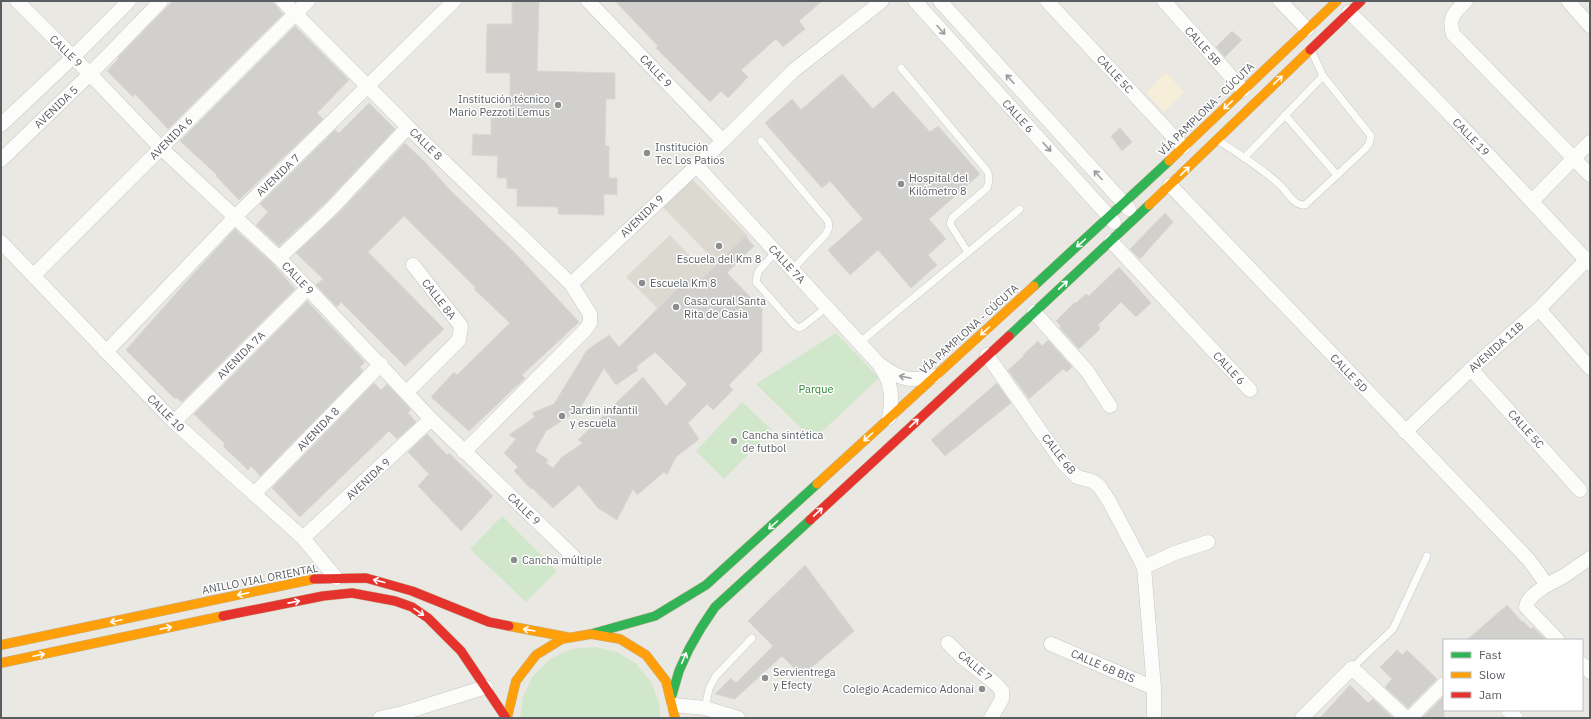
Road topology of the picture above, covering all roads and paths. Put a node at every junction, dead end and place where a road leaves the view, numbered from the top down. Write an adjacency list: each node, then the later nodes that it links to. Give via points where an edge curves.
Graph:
1 (17, 1): 23 (street, CALLE 9)
2 (129, 1): 23 (street)
3 (161, 1): 25 (street, AVENIDA 5)
4 (283, 1): 19 (street, CALLE 8)
5 (308, 1): 19 (street, AVENIDA 6)
6 (454, 1): 27 (street, AVENIDA 7)
7 (588, 1): 33 (street, CALLE 9)
8 (882, 1): 33 (street, AVENIDA 9, via 793,71)
9 (915, 1): 48 (street, CALLE 6, one-way to 48)
10 (940, 1): 46 (street, CALLE 6, one-way to 10)
11 (1047, 1): 36 (street, CALLE 5C)
12 (1164, 1): 28 (street, CALLE 5B)
13 (1280, 1): 21 (street)
14 (1337, 1): 21 (highway, VÍA PAMPLONA - CÚCUTA)
15 (1361, 1): 18 (highway)
16 (1466, 1): 39 (street, via 1452,15 1450,25 1453,34)
17 (1568, 1): 20 (street)
18 (1349, 12): 22 (highway); 45 (street, CALLE 19)
19 (296, 13): 27 (street, CALLE 8); 37 (street, AVENIDA 6)
20 (1590, 26)
21 (1307, 29): 28 (highway, VÍA PAMPLONA - CÚCUTA)
22 (1311, 49): 26 (lane); 32 (highway, one-way to 22)
23 (72, 58): 25 (street, CALLE 9); 30 (street)
24 (901, 68): 55 (lane, via 988,172 990,181 987,188 952,218 950,224)
25 (90, 74): 37 (street, CALLE 9); 40 (street, AVENIDA 5)
26 (1323, 76): 29 (lane); 42 (lane, via 1372,136 1365,149)
27 (368, 86): 31 (street, CALLE 8); 49 (street, AVENIDA 7)
28 (1243, 90): 36 (highway, VÍA PAMPLONA - CÚCUTA, one-way to 36)
29 (1285, 115): 38 (lane); 42 (lane)
30 (1, 125)
31 (408, 127): 56 (street, via 331,209); 61 (street, CALLE 8)
32 (1217, 140): 38 (lane); 44 (highway, one-way to 32)
33 (723, 141): 41 (street, AVENIDA 9)
34 (761, 141): 59 (lane, via 828,221 826,234)
35 (1590, 142): 39 (street)
36 (1183, 147): 46 (highway, VÍA PAMPLONA - CÚCUTA)
37 (161, 148): 49 (street, CALLE 9); 60 (street, AVENIDA 6)
38 (1244, 158): 42 (lane, via 1281,186 1300,205 1305,205)
39 (1574, 158): 43 (street); 45 (street)
40 (1, 160)
41 (696, 165): 54 (street, CALLE 7A); 61 (street, AVENIDA 9)
42 (1337, 175)
43 (1590, 175)
44 (1170, 185): 50 (highway); 80 (street, CALLE 5D)
45 (1532, 201): 57 (street, CALLE 19)
46 (1124, 204): 48 (highway, VÍA PAMPLONA - CÚCUTA); 50 (street, CALLE 6)
47 (1020, 209): 55 (lane)
48 (1110, 216): 51 (street, CALLE 6); 73 (highway, VÍA PAMPLONA - CÚCUTA, one-way to 73)
49 (235, 217): 56 (street, CALLE 9); 67 (street, AVENIDA 7)
50 (1136, 217): 51 (highway)
51 (1122, 231): 52 (highway)
52 (1111, 241): 65 (highway, one-way to 52); 74 (street, CALLE 6)
53 (1, 242): 60 (street, CALLE 10)
54 (775, 252): 59 (street, CALLE 7A); 63 (lane, via 758,272 756,282 794,325 799,328 803,326)
55 (967, 252): 66 (lane)
56 (279, 258): 62 (street, CALLE 9)
57 (1588, 262): 64 (street, AVENIDA 11B)
58 (413, 265): 75 (street, CALLE 8A, via 461,326 461,334 459,340)
59 (792, 270): 63 (street, CALLE 7A)
60 (34, 275): 67 (street, CALLE 10)
61 (571, 284): 81 (street, via 590,314 590,323)
62 (308, 288): 70 (street, CALLE 9); 79 (street, AVENIDA 7A)
63 (827, 307): 66 (street, CALLE 7A)
64 (1539, 309): 71 (street); 72 (street, AVENIDA 11B)
65 (1034, 312): 68 (highway); 76 (street, via 1087,371)
66 (859, 343): 69 (street, CALLE 7A)
67 (106, 352): 79 (street, CALLE 10)
68 (987, 355): 89 (street, CALLE 6B, via 1063,463 1077,477 1099,486); 104 (highway, one-way to 68, via 677,674 685,654 699,628 715,608)
69 (878, 362): 73 (street, CALLE 7A, one-way to 69, via 921,379 905,378 890,373); 77 (street, CALLE 7A, via 891,388)
70 (381, 364): 75 (street, CALLE 9); 83 (street, AVENIDA 8)
71 (1590, 368)
72 (1471, 369): 80 (street, AVENIDA 11B); 82 (street, CALLE 5C)
73 (936, 375): 77 (highway, VÍA PAMPLONA - CÚCUTA)
74 (1250, 390)
75 (407, 392): 78 (street, CALLE 9)
76 (1110, 406)
77 (889, 418): 92 (highway, VÍA PAMPLONA - CÚCUTA, one-way to 92, via 706,585 656,616)
78 (431, 419): 81 (street, CALLE 9); 84 (street, AVENIDA 9)
79 (174, 422): 83 (street, CALLE 10)
80 (1405, 432): 91 (street, CALLE 5D, via 1529,560)
81 (464, 452): 87 (street, CALLE 9)
82 (1580, 490)
83 (254, 494): 84 (street, CALLE 10)
84 (303, 538): 90 (street, CALLE 10)
85 (1208, 542): 89 (street)
86 (1427, 556): 100 (lane, via 1393,629)
87 (575, 558)
88 (1590, 558): 91 (street)
89 (1144, 567): 103 (street)
90 (336, 578): 93 (highway, ANILLO VIAL ORIENTAL, one-way to 90, via 489,622 388,583 366,578); 98 (highway, ANILLO VIAL ORIENTAL, one-way to 98, via 314,579)
91 (1547, 584): 95 (street, via 1531,597 1526,607)
92 (591, 634): 93 (highway); 104 (highway, via 620,639 642,651 666,678)
93 (567, 637): 107 (highway, via 550,644 535,655 523,669 514,684)
94 (752, 638): 105 (lane, via 715,677 709,688)
95 (1557, 639)
96 (948, 642): 109 (street, CALLE 7, via 1002,691 1002,699)
97 (1051, 644): 103 (street, CALLE 6B BIS)
98 (1, 645)
99 (1, 663): 102 (highway, one-way to 102, via 323,596 352,593 394,601 412,607 428,618 461,651)
100 (1352, 668): 111 (street); 112 (street)
101 (1443, 685): 113 (street)
102 (486, 687): 106 (street); 107 (highway)
103 (1154, 688): 110 (street)
104 (674, 706): 105 (street)
105 (705, 708): 108 (street)
106 (380, 718)
107 (506, 718)
108 (738, 718)
109 (991, 718)
110 (1154, 718)
111 (1302, 718)
112 (1406, 718)
113 (1410, 718)

